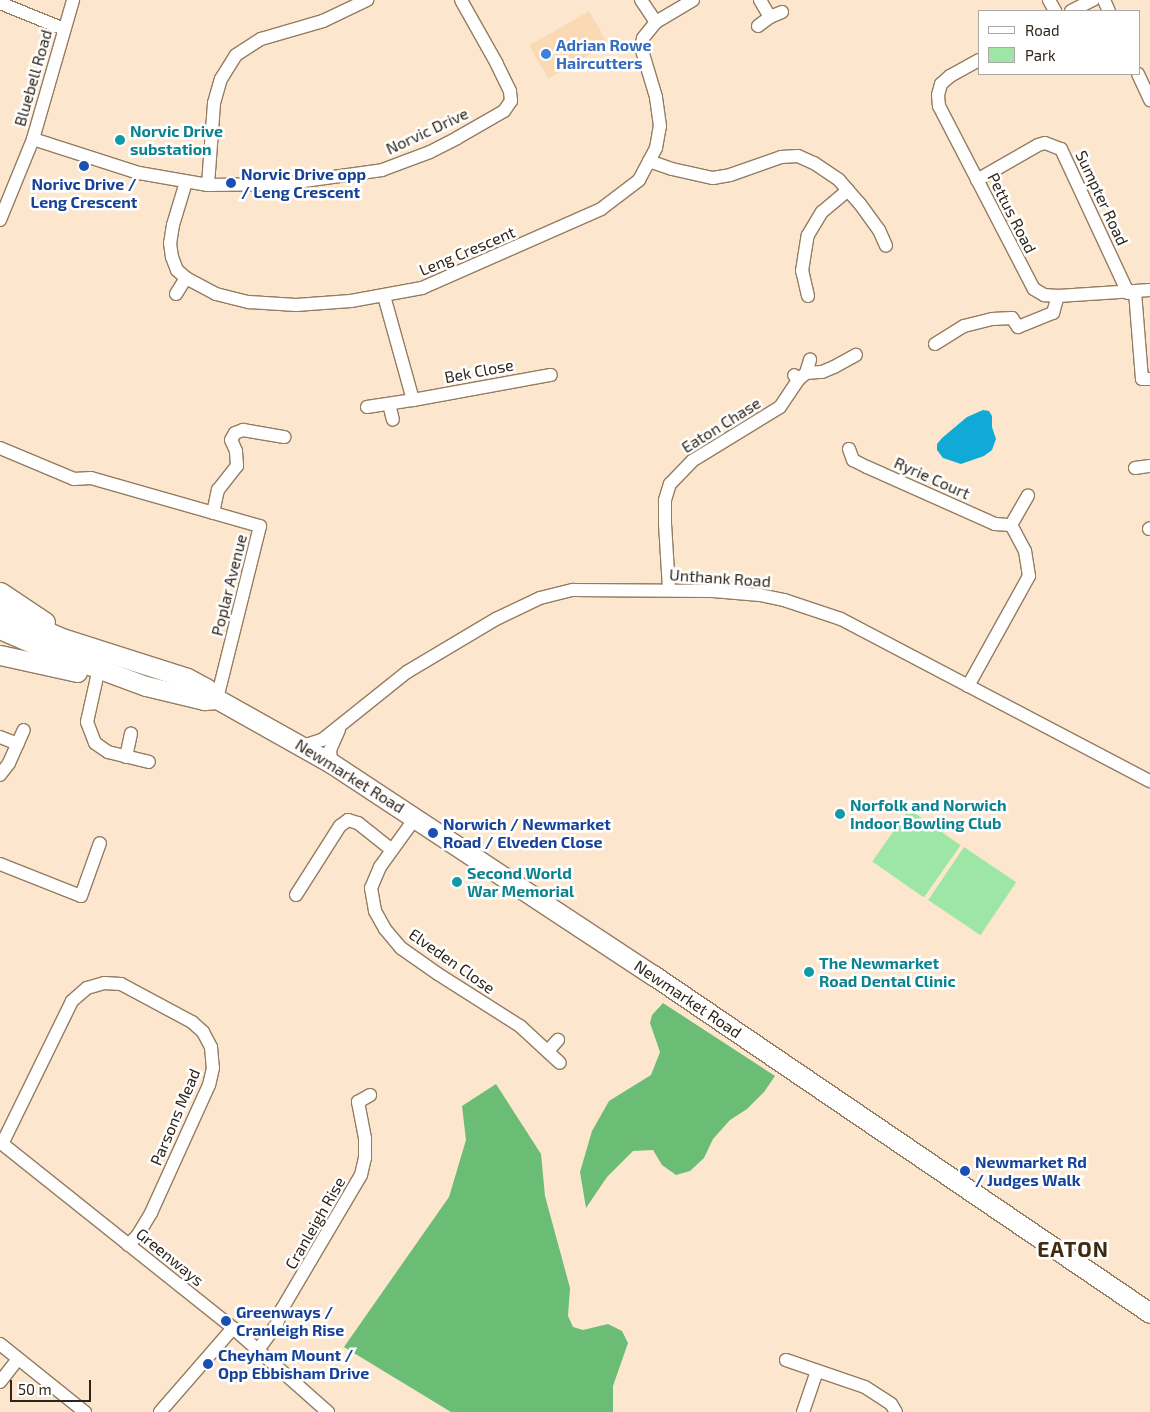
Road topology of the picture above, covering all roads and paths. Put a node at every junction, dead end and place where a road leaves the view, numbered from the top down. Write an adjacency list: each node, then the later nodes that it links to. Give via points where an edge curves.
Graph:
1 (74, 0): 14 (street, Bluebell Road)
2 (367, 0): 22 (street, via 323,20 261,39 236,55 216,90)
3 (461, 0): 22 (street, Norvic Drive, via 510,91 511,101 504,111 430,152 382,170 283,184)
4 (641, 0): 12 (street)
5 (693, 0): 12 (street, Leng Crescent)
6 (760, 0): 11 (street)
7 (1092, 0): 9 (street)
8 (0, 3): 14 (street)
9 (1073, 10)
10 (782, 12): 11 (street)
11 (770, 17): 13 (street)
12 (656, 22): 19 (street, Leng Crescent, via 647,30 640,47 656,97 660,126 656,148)
13 (758, 26)
14 (64, 29): 18 (street, Bluebell Road)
15 (978, 61): 20 (street, Pettus Road, via 950,76 941,84 938,95 939,106)
16 (1138, 75): 17 (street)
17 (1150, 100)
18 (33, 139): 21 (street, Norvic Drive, via 131,170); 24 (street, Bluebell Road)
19 (649, 162): 23 (street, via 713,178 781,157 798,156 828,171); 30 (street, Leng Crescent, via 639,180 601,209 435,283)
20 (977, 180): 28 (street, Sumpter Road, via 1038,145 1045,143 1060,149); 32 (street, Pettus Road, via 1034,289 1044,295)
21 (186, 182): 22 (street, Norvic Drive); 26 (street, Leng Crescent, via 170,243 176,270)
22 (208, 185)
23 (848, 190): 25 (street, via 879,230); 31 (street, via 822,212 808,235 802,270)
24 (0, 220)
25 (886, 246)
26 (186, 278): 29 (street); 30 (street, Leng Crescent, via 216,294 270,304 326,304)
27 (1150, 290): 28 (street, Pettus Road)
28 (1131, 292): 32 (street, Pettus Road); 38 (street, via 1142,379)
29 (176, 294)
30 (384, 296): 39 (street)
31 (808, 296)
32 (1058, 296): 33 (street, via 1052,313 1018,328 1012,318 992,318 964,326)
33 (942, 345)
34 (856, 355): 37 (street, via 822,372)
35 (810, 360): 37 (street, Eaton Chase)
36 (551, 374): 39 (street, Bek Close)
37 (799, 376): 51 (street, Eaton Chase, via 780,407 692,461 670,484 665,524)
38 (1150, 379)
39 (413, 400): 40 (street, Bek Close)
40 (389, 404): 41 (street, Bek Close); 42 (street)
41 (367, 408)
42 (393, 420)
43 (284, 437): 49 (street, via 243,430 235,433 231,440 237,466 218,490)
44 (0, 448): 49 (street, Poplar Avenue, via 74,479 91,478)
45 (849, 449): 50 (street, Ryrie Court, via 853,460 867,467 995,524)
46 (1150, 466): 47 (street)
47 (1135, 468)
48 (1028, 495): 50 (street)
49 (213, 513): 60 (street, Poplar Avenue, via 260,526)
50 (1011, 525): 59 (street, via 1029,576)
51 (669, 589): 59 (street, Unthank Road, via 760,595 805,605 841,619); 61 (street, Unthank Road, via 573,590 540,598 496,619 407,672)
52 (0, 592): 55 (highway, via 58,631)
53 (0, 611): 55 (highway, Newmarket Road)
54 (0, 628): 58 (highway, Newmarket Road, via 41,648)
55 (62, 638): 60 (highway, Newmarket Road, via 187,678 206,688)
56 (0, 655): 57 (highway)
57 (97, 676): 58 (highway); 67 (street, via 88,707 89,730 95,743 102,748)
58 (146, 686): 60 (highway, Newmarket Road, via 199,699)
59 (968, 686): 71 (street, Unthank Road)
60 (217, 699): 66 (highway, Newmarket Road)
61 (343, 724): 66 (street, Unthank Road, via 322,740); 69 (street, Unthank Road, via 332,742)
62 (24, 730): 65 (street)
63 (131, 734): 67 (street)
64 (0, 737): 65 (street)
65 (18, 744): 70 (street)
66 (303, 746): 69 (highway, Newmarket Road)
67 (126, 756): 68 (street)
68 (149, 762)
69 (330, 763): 72 (highway, Newmarket Road)
70 (0, 774)
71 (1150, 781)
72 (416, 817): 74 (street, Elveden Close); 83 (highway, Newmarket Road)
73 (100, 843): 75 (street, via 79,900)
74 (392, 850): 76 (street, via 358,823 348,820 340,826); 78 (street, Elveden Close, via 371,888 375,911 385,929 401,948 520,1026)
75 (0, 864)
76 (296, 895)
77 (558, 1040): 78 (street)
78 (548, 1051): 79 (street, Elveden Close)
79 (560, 1063)
80 (370, 1096): 86 (street, Cranleigh Rise, via 355,1102 365,1138 361,1175 282,1310 277,1324)
81 (1, 1143): 82 (street, Greenways); 82 (street, Parsons Mead, via 72,1001 87,988 104,982 121,984 192,1022 203,1032 211,1047 213,1068 209,1085 150,1213 138,1235)
82 (128, 1245): 84 (street, Greenways)
83 (1150, 1313)
84 (233, 1328): 86 (street, Greenways); 93 (street)
85 (0, 1344): 87 (street)
86 (258, 1350): 91 (street, Greenways)
87 (18, 1359): 90 (street); 92 (street)
88 (786, 1360): 89 (street)
89 (817, 1370): 95 (street); 96 (street, via 865,1387)
90 (0, 1382)
91 (314, 1407): 94 (street, Greenways)
92 (86, 1412)
93 (160, 1412)
94 (328, 1412)
95 (803, 1412)
96 (896, 1412)

